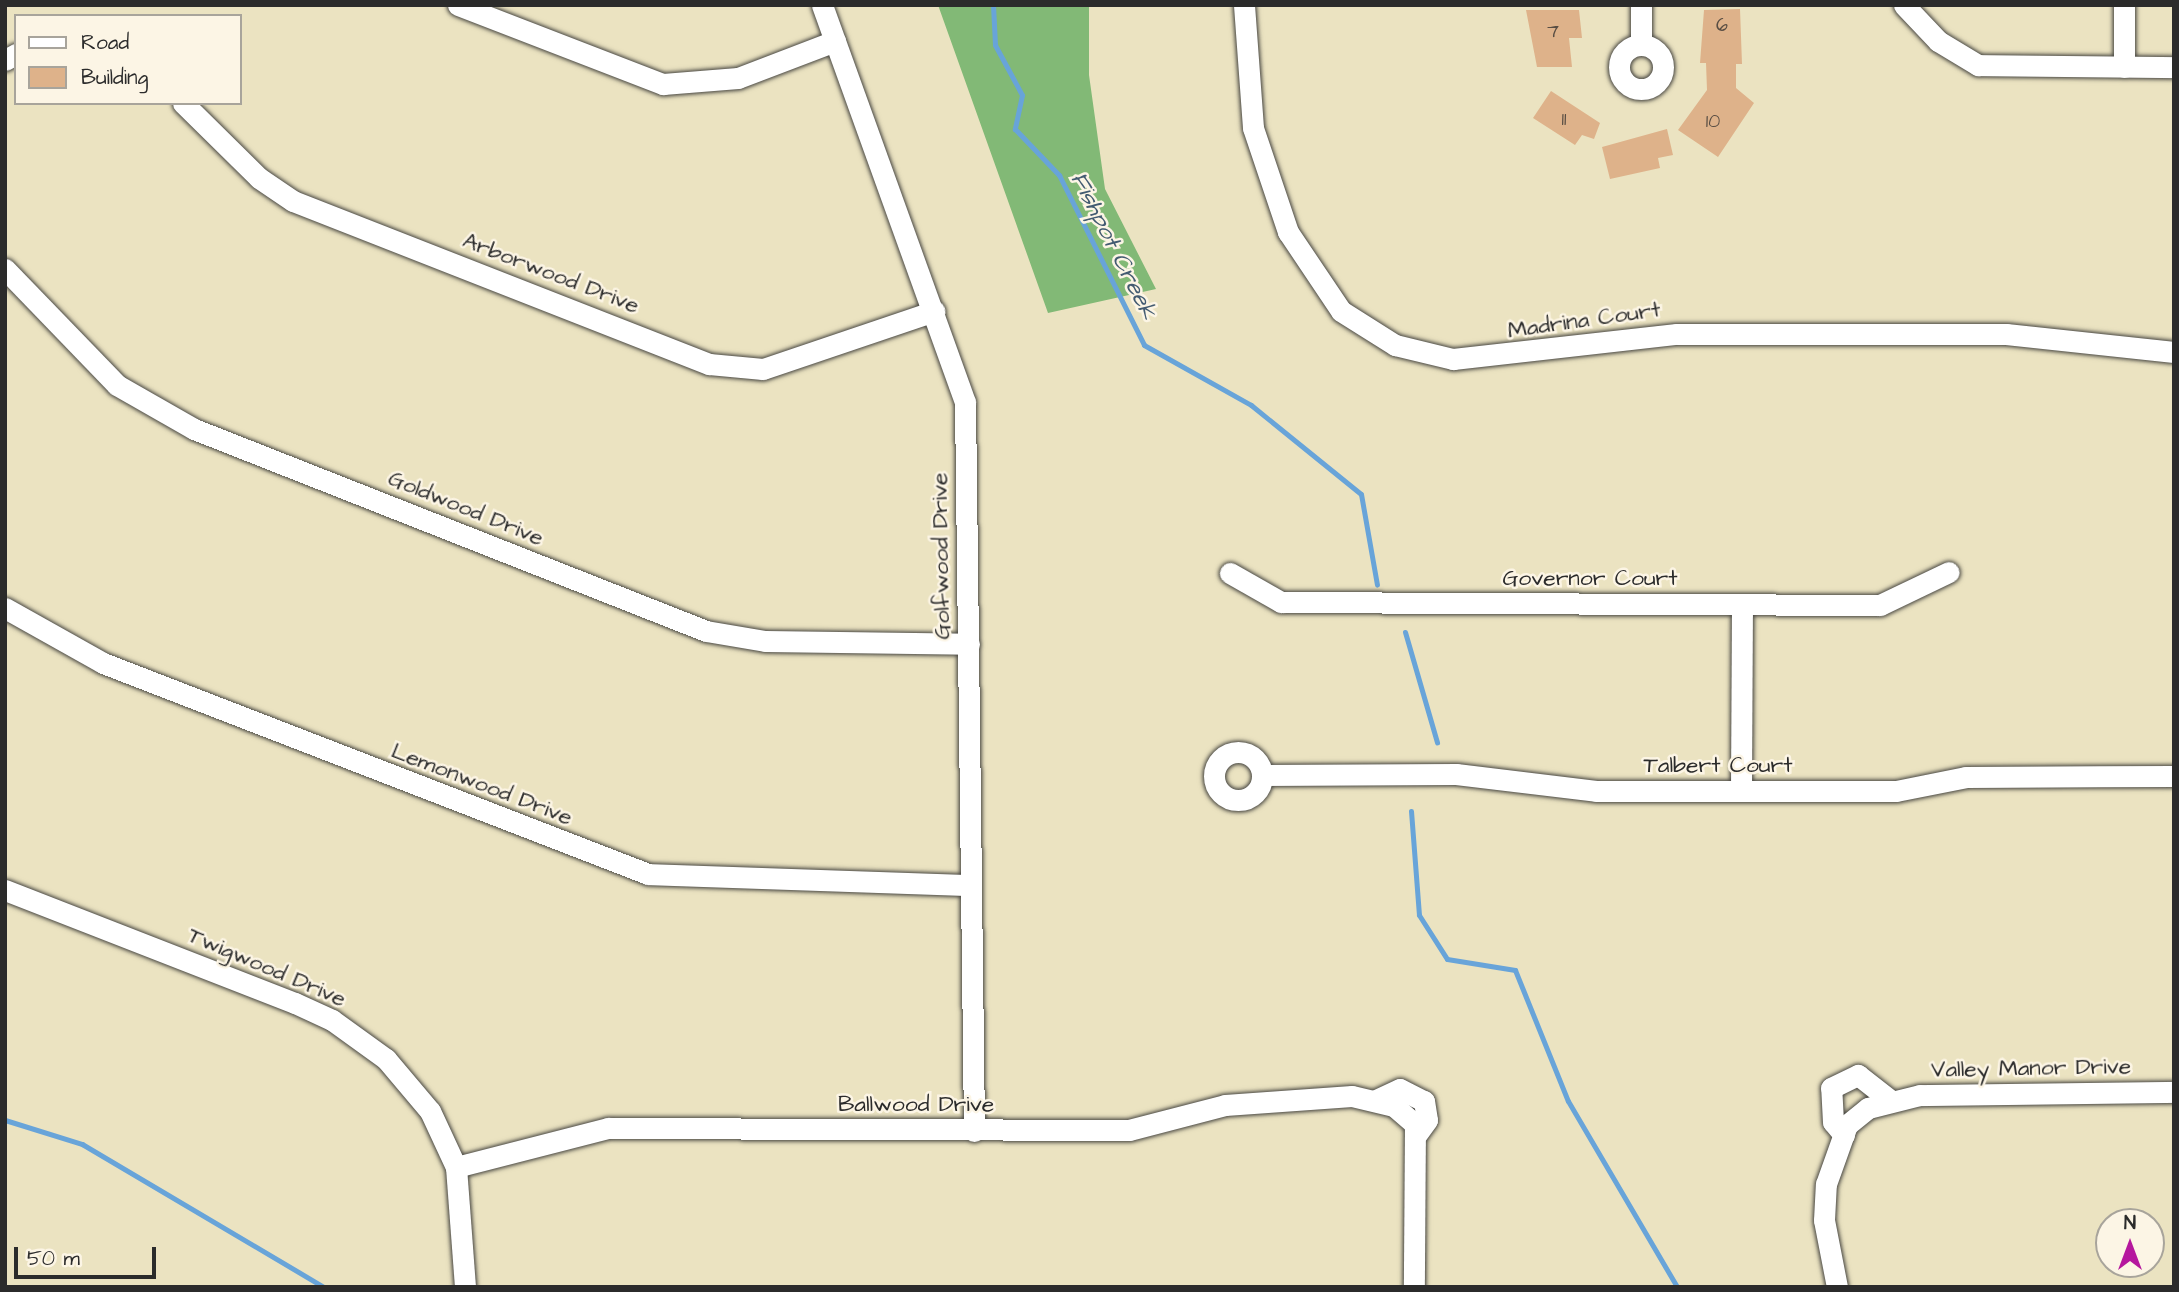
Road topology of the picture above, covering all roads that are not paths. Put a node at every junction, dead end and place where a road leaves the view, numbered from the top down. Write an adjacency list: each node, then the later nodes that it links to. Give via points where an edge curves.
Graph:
1 (458, 5): 7 (street, via 663,84 738,78)
2 (822, 5): 7 (street, Golfwood Drive)
3 (1244, 5): 14 (street, Madrina Court, via 1253,128 1288,232 1341,311 1405,349 1484,358 1677,334 2006,334)
4 (1641, 5): 8 (street)
5 (1904, 5): 9 (street, via 1938,41 1978,65)
6 (2124, 5): 9 (street)
7 (835, 41): 13 (street, Golfwood Drive)
8 (1641, 45)
9 (2124, 67): 10 (street)
10 (2174, 67)
11 (185, 105): 13 (street, Arborwood Drive, via 259,178 293,201 709,364 764,369)
12 (5, 269): 19 (street, Goldwood Drive, via 117,384 194,429 706,631 765,641)
13 (934, 311): 19 (street, Golfwood Drive, via 965,402)
14 (2174, 352)
15 (1949, 572): 17 (street, Governor Court, via 1880,605)
16 (1230, 573): 17 (street, Governor Court, via 1281,602)
17 (1742, 605): 22 (street)
18 (5, 608): 23 (street, Lemonwood Drive, via 113,667 648,874)
19 (969, 644): 23 (street, Golfwood Drive)
20 (1262, 775): 22 (street, Talbert Court, via 1456,774 1566,790)
21 (2174, 775): 22 (street, Talbert Court, via 2033,774 1896,790)
22 (1741, 790)
23 (970, 885): 27 (street, Golfwood Drive)
24 (5, 890): 29 (street, Twigwood Drive, via 332,1020 406,1079)
25 (2174, 1092): 26 (street, Valley Manor Drive)
26 (1889, 1099): 28 (street, via 1868,1108); 28 (street, via 1858,1075 1831,1088 1833,1122)
27 (974, 1131): 29 (street, Ballwood Drive, via 608,1128); 31 (street, Ballwood Drive, via 1129,1130 1273,1098 1376,1100 1408,1116 1416,1133)
28 (1843, 1135): 32 (street, via 1824,1206)
29 (456, 1167): 30 (street, Twigwood Drive)
30 (465, 1287)
31 (1415, 1287)
32 (1836, 1287)

